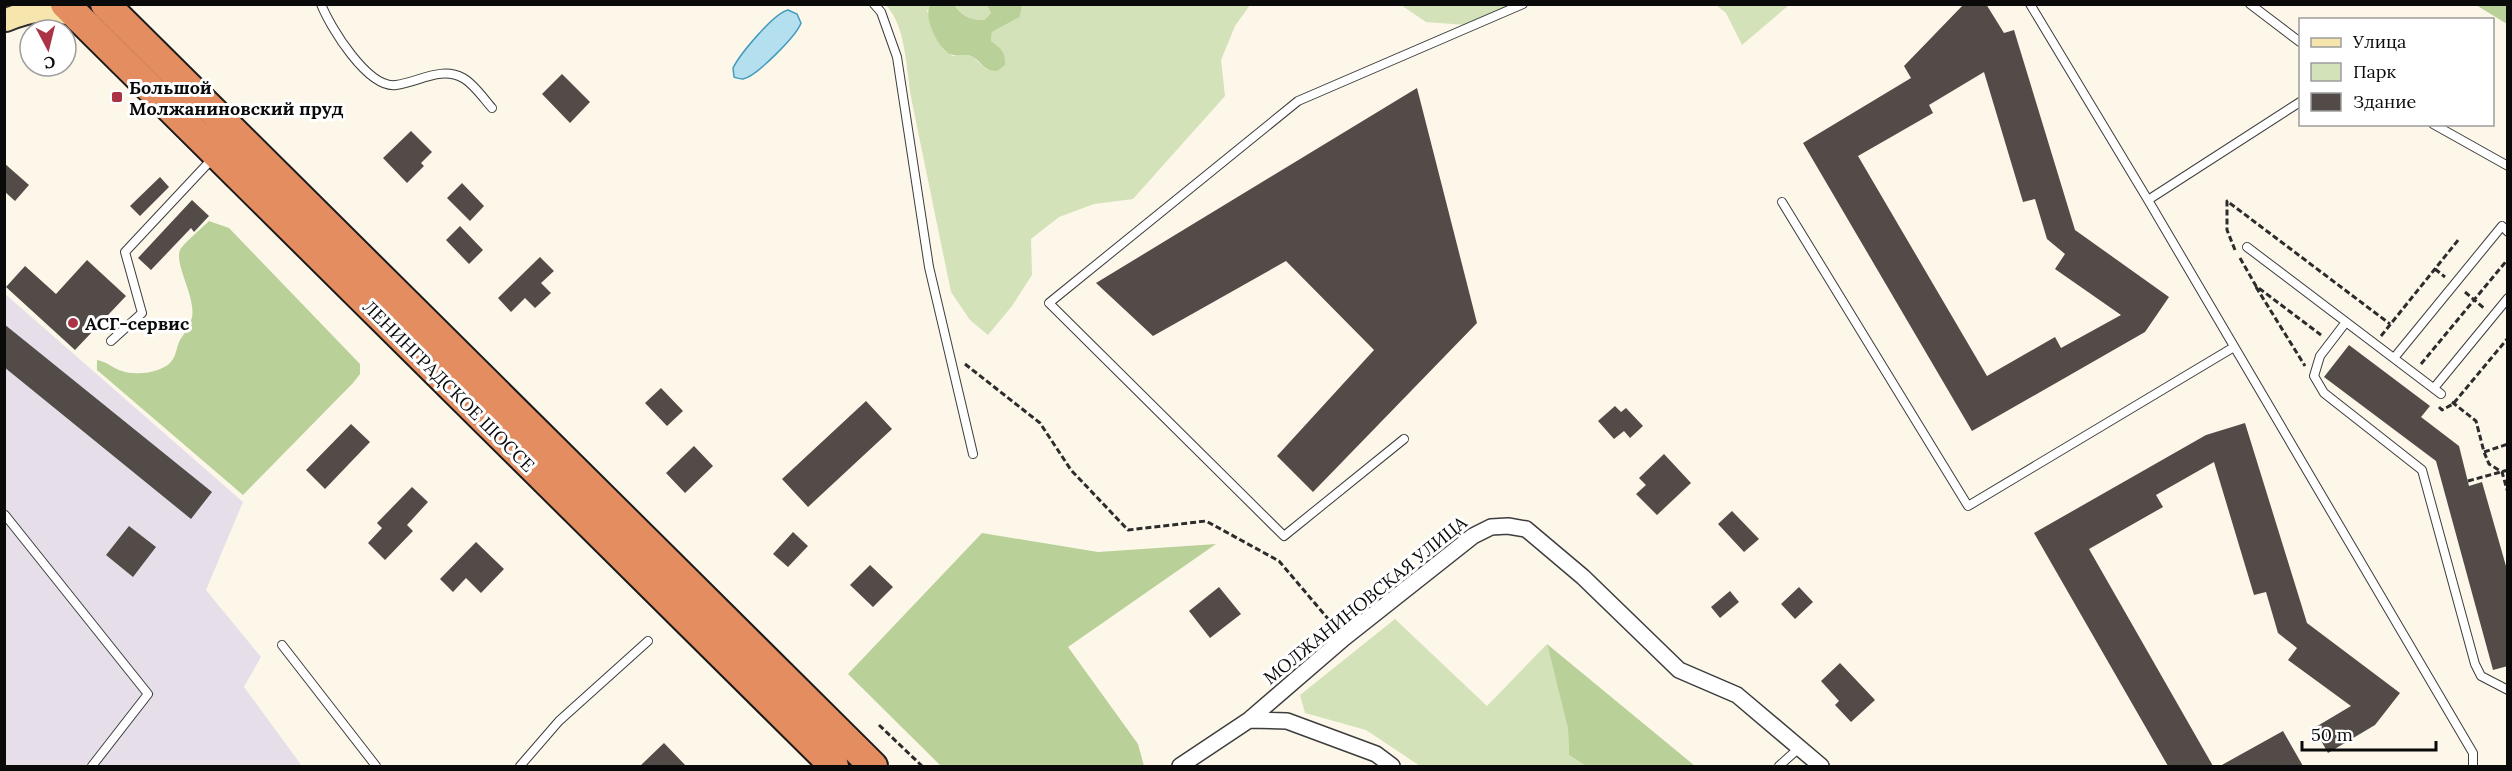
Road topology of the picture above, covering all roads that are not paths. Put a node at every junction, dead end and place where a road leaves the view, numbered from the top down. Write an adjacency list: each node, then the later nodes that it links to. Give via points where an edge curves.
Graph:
1 (105, 4): 39 (highway, ЛЕНИНГРАДСКОЕ ШОССЕ)
2 (321, 4): 11 (lane, via 350,54 373,78 394,86 445,73 464,78)
3 (874, 4): 28 (lane, via 881,12 897,57 929,267)
4 (1523, 4): 27 (lane, via 1298,102 1049,303 1284,536)
5 (2030, 4): 15 (lane)
6 (2250, 4): 9 (lane)
7 (70, 10): 8 (street, via 32,10); 13 (highway, ЛЕНИНГРАДСКОЕ ШОССЕ)
8 (7, 16)
9 (2299, 41)
10 (2299, 103): 15 (lane)
11 (492, 108)
12 (2437, 126): 14 (lane)
13 (216, 155): 22 (lane, via 125,252 142,313); 38 (highway, ЛЕНИНГРАДСКОЕ ШОССЕ)
14 (2508, 166)
15 (2148, 200): 23 (lane)
16 (1782, 202): 23 (lane, via 1968,506)
17 (2508, 218): 18 (lane)
18 (2505, 229): 24 (lane)
19 (2247, 248): 21 (lane)
20 (2508, 298): 25 (lane)
21 (2346, 322): 24 (lane); 32 (lane, via 2320,356 2314,376 2324,393 2422,470 2475,664 2481,676)
22 (111, 341)
23 (2234, 347): 44 (lane, via 2473,753)
24 (2394, 358): 25 (lane)
25 (2434, 388): 26 (lane)
26 (2441, 394)
27 (1404, 439)
28 (973, 454)
29 (5, 515): 35 (lane, via 148,694)
30 (648, 641): 37 (lane, via 559,721)
31 (282, 645): 36 (lane)
32 (2508, 690)
33 (1249, 720): 34 (street, МОЛЖАНИНОВСКАЯ УЛИЦА, via 1344,638 1473,536 1491,527 1508,526 1526,529 1583,576 1679,670 1737,694); 40 (street, МОЛЖАНИНОВСКАЯ УЛИЦА); 41 (street, via 1287,721 1376,754)
34 (1799, 748): 42 (lane); 43 (street, МОЛЖАНИНОВСКАЯ УЛИЦА)
35 (92, 766)
36 (376, 766)
37 (520, 766)
38 (834, 766)
39 (873, 766)
40 (1180, 766)
41 (1392, 766)
42 (1779, 766)
43 (1821, 766)
44 (2473, 766)

